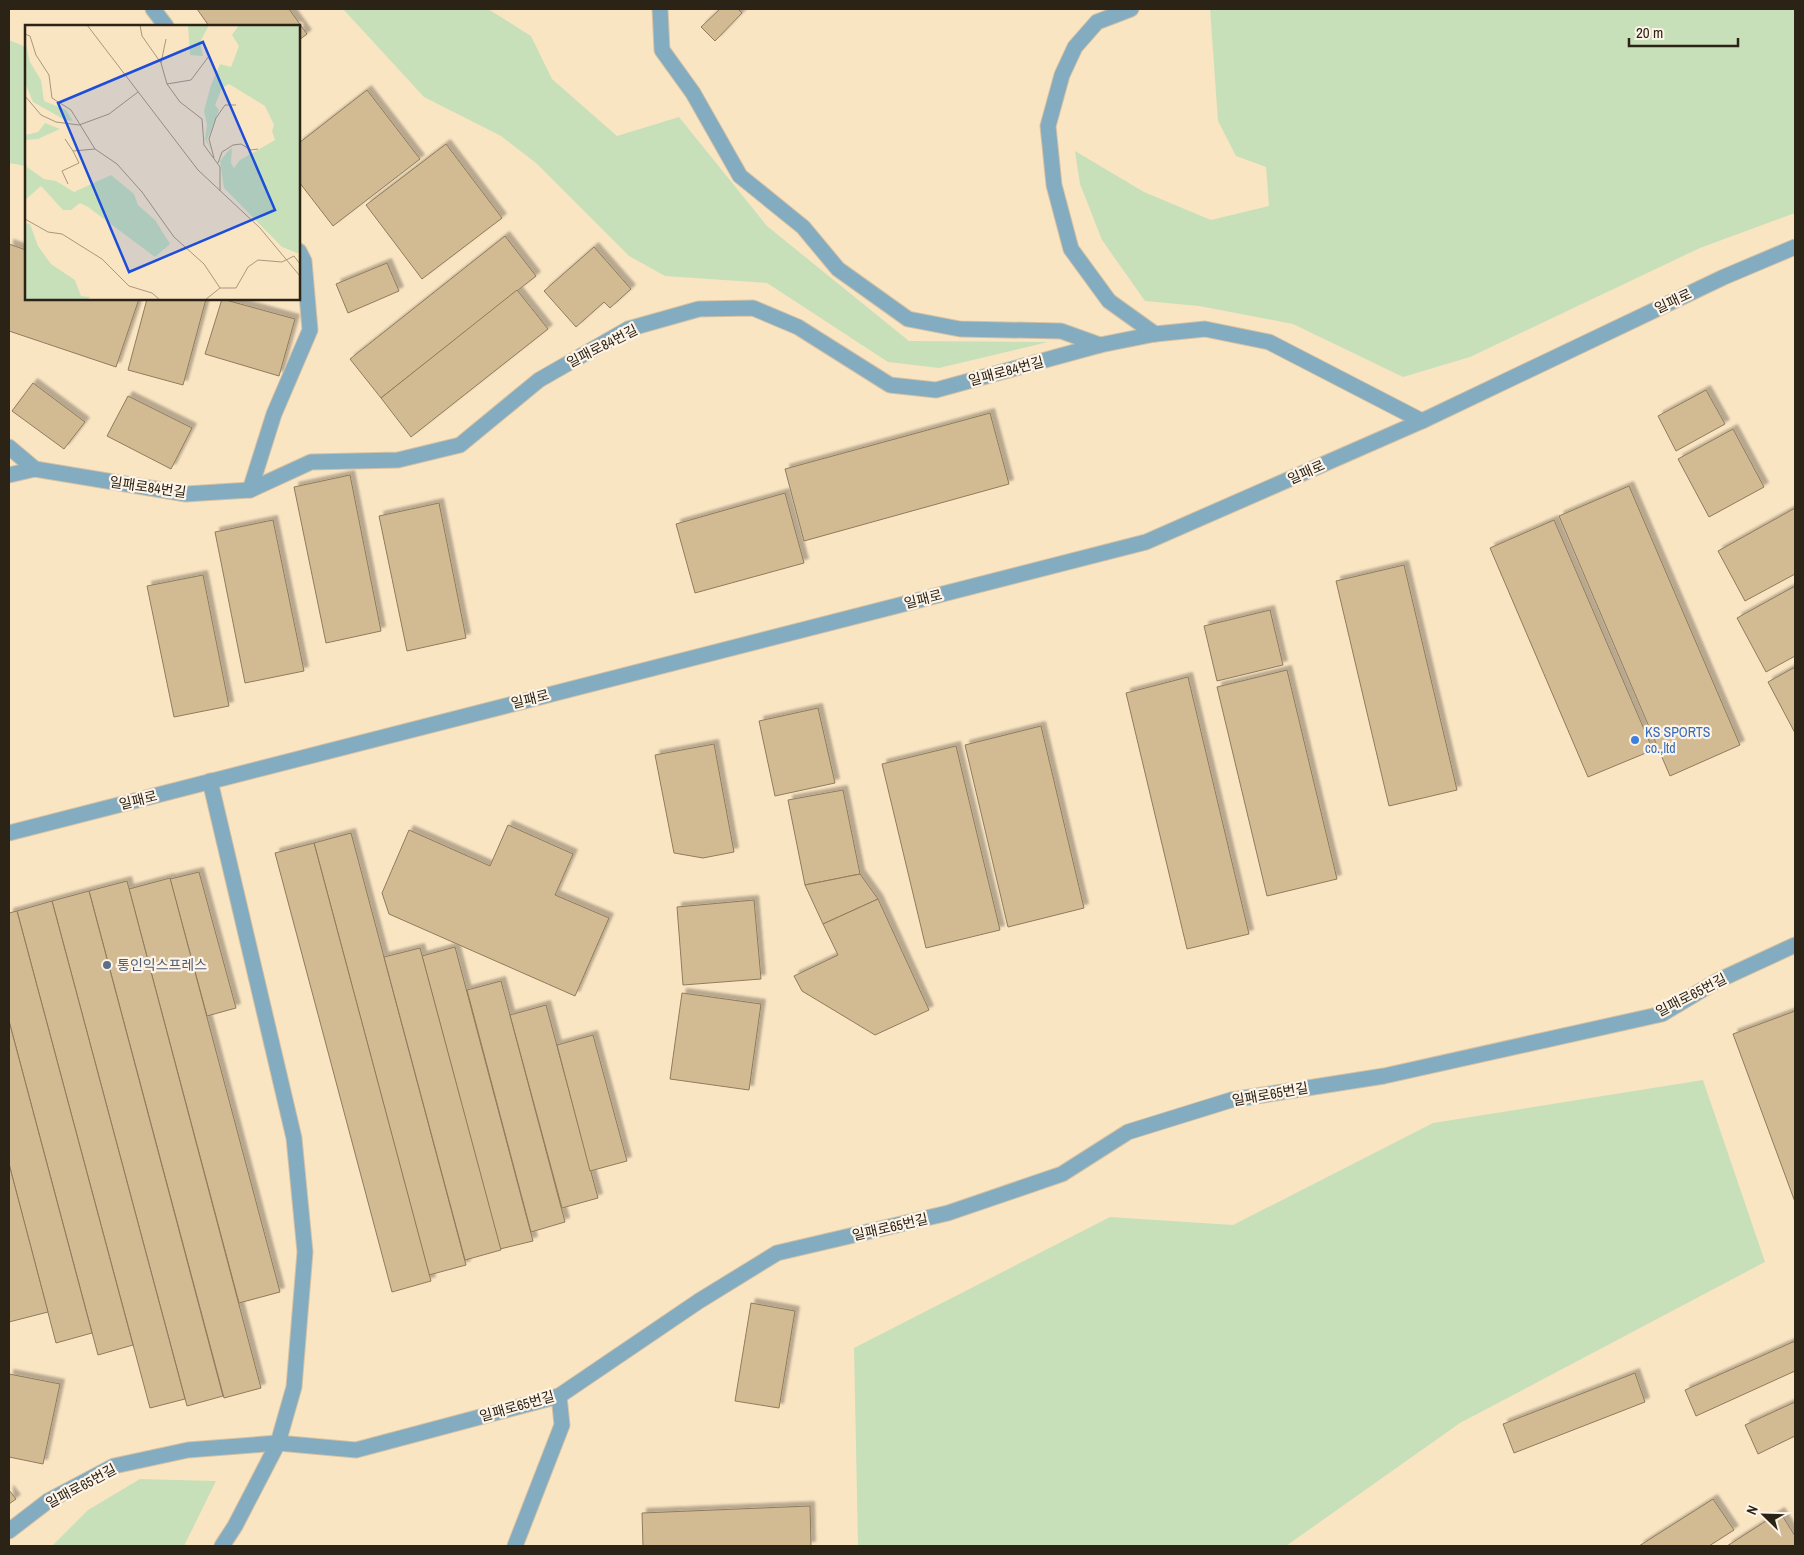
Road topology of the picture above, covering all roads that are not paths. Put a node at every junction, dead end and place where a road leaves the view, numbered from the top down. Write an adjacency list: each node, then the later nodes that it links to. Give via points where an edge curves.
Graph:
1 (153, 9): 4 (street)
2 (660, 9): 8 (street, via 662,50 693,93 740,176 803,227 838,269 908,319 960,329 1061,331)
3 (1131, 9): 7 (street, via 1097,22 1075,47 1062,75 1048,126 1054,185 1071,249 1109,301)
4 (165, 25)
5 (1795, 247): 9 (street, 일패로, via 1724,277)
6 (300, 253): 13 (street, via 304,261 310,330 274,414)
7 (1155, 334): 8 (street, 일패로84번길); 9 (street, 일패로84번길, via 1205,329 1269,342)
8 (1100, 345): 13 (street, 일패로84번길, via 936,390 890,385 798,327 753,308 699,309 628,330 539,380 460,446 398,460 311,462)
9 (1422, 421): 14 (street, 일패로, via 1146,542)
10 (9, 447): 11 (street)
11 (35, 469): 12 (street, 일패로84번길); 13 (street, 일패로84번길, via 186,494)
12 (9, 475)
13 (250, 490)
14 (210, 781): 15 (street, 일패로); 18 (street, via 294,1138 305,1252 294,1387)
15 (9, 833)
16 (1795, 945): 17 (street, 일패로65번길, via 1716,981 1662,1014 1384,1076 1231,1100 1128,1132 1062,1174 948,1214 777,1253 699,1301)
17 (559, 1396): 18 (street, 일패로65번길, via 356,1450); 21 (street, via 562,1425)
18 (278, 1443): 19 (street, 일패로65번길, via 188,1450 114,1466 48,1501); 20 (street)
19 (9, 1531)
20 (222, 1546)
21 (515, 1546)

